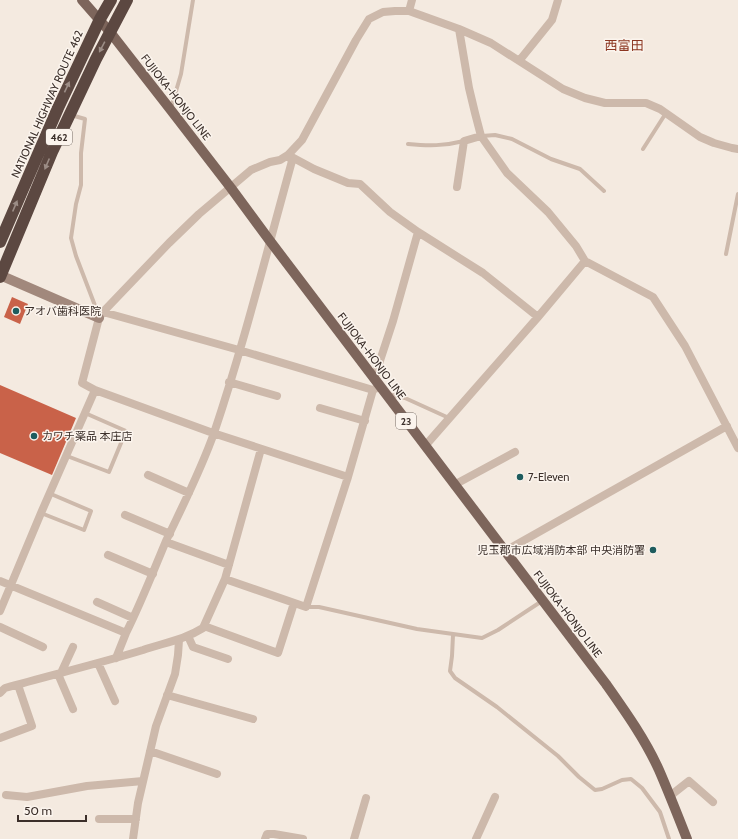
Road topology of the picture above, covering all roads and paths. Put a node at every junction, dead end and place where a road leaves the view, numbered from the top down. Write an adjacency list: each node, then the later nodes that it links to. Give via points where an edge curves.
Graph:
1 (82, 0): 8 (main road, FUJIOKA-HONJO LINE / 23)
2 (111, 0): 8 (highway, NATIONAL HIGHWAY ROUTE 462 / 462)
3 (128, 0): 10 (highway, 462)
4 (193, 0): 12 (lane, via 181,74)
5 (412, 0): 7 (street)
6 (558, 0): 11 (street, via 552,20)
7 (409, 11): 9 (street); 20 (street, via 383,12 369,19 302,140)
8 (100, 19): 10 (main road, FUJIOKA-HONJO LINE / 23); 27 (highway, NATIONAL HIGHWAY ROUTE 462 / 462, one-way to 8)
9 (459, 29): 11 (street, via 491,43); 15 (street, via 469,88)
10 (110, 32): 12 (main road, FUJIOKA-HONJO LINE / 23); 14 (highway, 462, one-way to 14)
11 (519, 61): 13 (street, via 563,89 585,98 605,103 646,103)
12 (170, 108): 22 (main road, FUJIOKA-HONJO LINE / 23)
13 (666, 113): 18 (lane); 19 (street, via 700,137)
14 (70, 114): 30 (highway, 462, one-way to 30); 31 (lane, via 85,119 81,186 71,238)
15 (481, 136): 16 (street); 23 (lane, via 495,135 512,140 580,170); 29 (street, via 507,173 548,212)
16 (464, 141): 17 (lane, via 429,146); 21 (street)
17 (408, 144)
18 (643, 149)
19 (738, 149)
20 (288, 155): 22 (street, via 251,170); 25 (street, via 348,183 360,184 390,212); 26 (street, via 292,161)
21 (457, 186)
22 (231, 188): 26 (main road, FUJIOKA-HONJO LINE / 23); 31 (street, via 169,243)
23 (604, 191)
24 (738, 194): 28 (lane)
25 (418, 232): 32 (street, via 483,273); 35 (street)
26 (270, 241): 33 (street); 35 (main road, FUJIOKA-HONJO LINE / 23)
27 (0, 242)
28 (726, 254)
29 (585, 261): 32 (street); 42 (street, via 653,297 685,346)
30 (0, 276): 31 (street)
31 (101, 315): 33 (street); 36 (street, via 82,383)
32 (538, 317): 40 (street)
33 (239, 350): 34 (street); 35 (street)
34 (229, 382): 37 (street); 43 (street)
35 (378, 387): 40 (lane); 41 (street); 44 (main road, FUJIOKA-HONJO LINE / 23)
36 (95, 390): 39 (street); 43 (street)
37 (277, 396)
38 (320, 408): 41 (street)
39 (85, 413): 48 (street); 48 (lane, via 126,431 109,472)
40 (449, 418): 44 (street)
41 (365, 421): 50 (street)
42 (728, 426): 45 (street); 58 (street)
43 (213, 433): 46 (street); 52 (street)
44 (425, 446): 51 (main road, FUJIOKA-HONJO LINE / 23)
45 (738, 448)
46 (261, 449): 50 (street); 60 (street)
47 (515, 452): 51 (street)
48 (67, 456): 53 (street)
49 (148, 474): 52 (street)
50 (348, 477): 68 (street)
51 (454, 485): 58 (main road, FUJIOKA-HONJO LINE / 23)
52 (189, 493): 56 (street)
53 (51, 494): 54 (street); 54 (lane, via 91,511 84,530)
54 (41, 514): 64 (street)
55 (125, 515): 56 (street)
56 (170, 534): 57 (street)
57 (166, 542): 60 (street); 61 (street)
58 (505, 551): 65 (main road, FUJIOKA-HONJO LINE / 23)
59 (108, 555): 61 (street)
60 (229, 565): 62 (street)
61 (152, 574): 70 (street)
62 (225, 579): 67 (street); 71 (street)
63 (0, 582): 64 (street)
64 (11, 586): 69 (street); 73 (street)
65 (542, 600): 74 (lane, via 482,638); 94 (main road, FUJIOKA-HONJO LINE / 23, via 630,719 659,770)
66 (97, 602): 70 (street)
67 (294, 603): 68 (street); 71 (street, via 278,653)
68 (306, 607): 74 (lane, via 319,607)
69 (0, 611)
70 (133, 618): 73 (street)
71 (204, 626): 75 (street)
72 (0, 627): 78 (street)
73 (126, 633): 79 (street)
74 (454, 635): 105 (lane, via 450,671 456,678 558,756 595,790 622,780 631,780 642,788 660,812)
75 (188, 636): 76 (street); 80 (street, via 193,647)
76 (179, 640): 79 (street); 85 (street, via 174,674)
77 (73, 646): 82 (street)
78 (43, 647)
79 (116, 658): 81 (street)
80 (228, 659)
81 (98, 663): 82 (street); 86 (street)
82 (60, 674): 83 (street); 87 (street)
83 (18, 684): 84 (street, via 5,688); 89 (street, via 32,726)
84 (0, 693)
85 (167, 695): 88 (street); 90 (street)
86 (115, 701)
87 (73, 709)
88 (253, 719)
89 (0, 738)
90 (150, 751): 91 (street); 92 (street)
91 (217, 774)
92 (143, 781): 93 (street, via 87,786 27,797); 99 (street)
93 (6, 796)
94 (670, 796): 97 (street, via 689,781); 106 (main road, FUJIOKA-HONJO LINE / 23)
95 (495, 797): 104 (street)
96 (366, 798): 103 (street)
97 (713, 802)
98 (99, 819): 99 (street)
99 (136, 819): 100 (street)
100 (133, 839)
101 (265, 839): 102 (street, via 267,834 274,834)
102 (303, 839)
103 (354, 839)
104 (476, 839)
105 (669, 839)
106 (687, 839)

